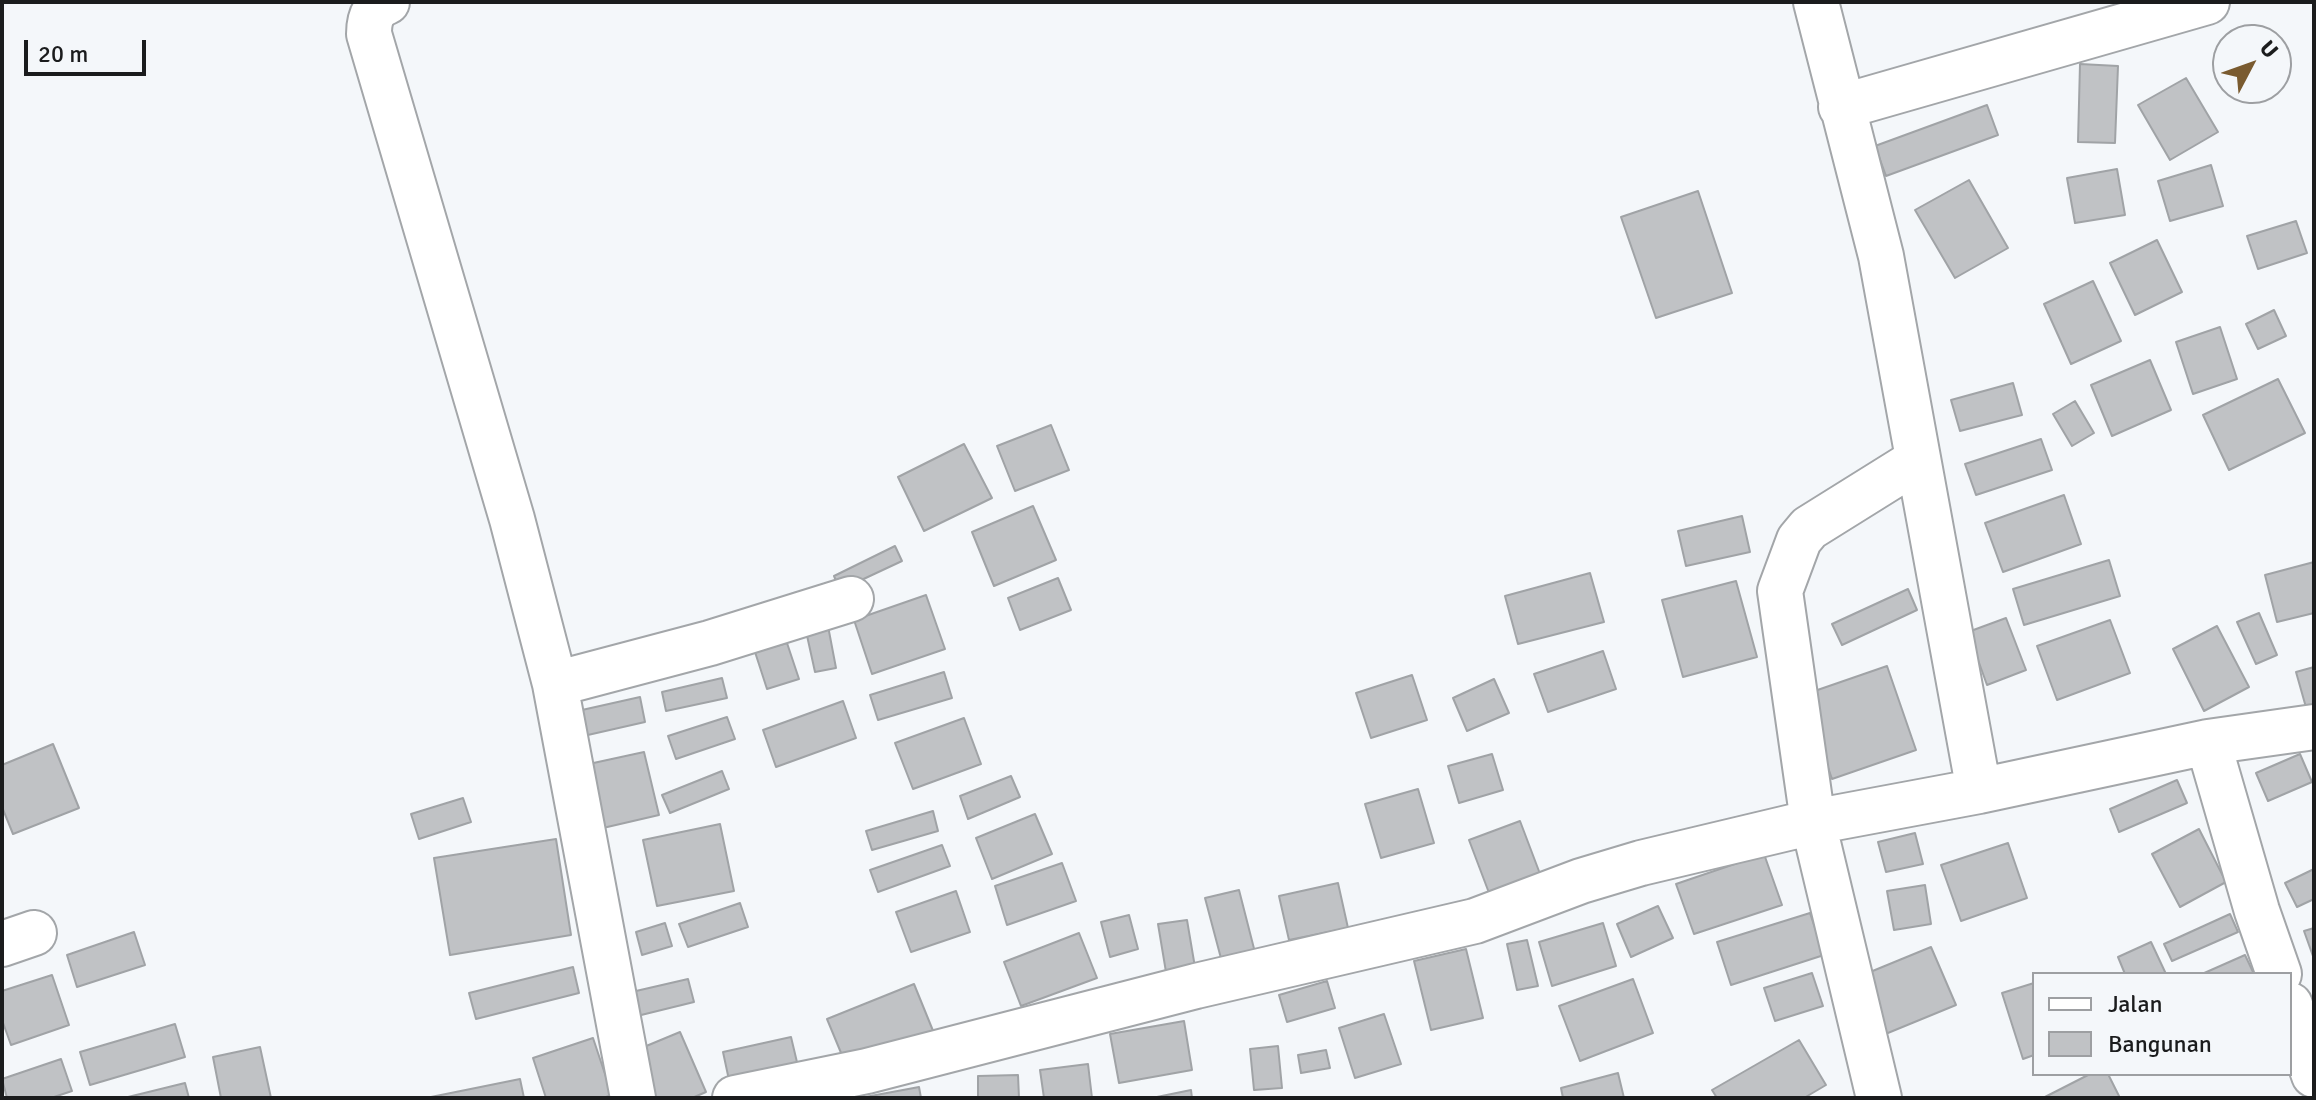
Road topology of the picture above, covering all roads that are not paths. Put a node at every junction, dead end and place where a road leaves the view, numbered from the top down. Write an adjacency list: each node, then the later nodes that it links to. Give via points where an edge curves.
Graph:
1 (387, 2): 7 (street, via 373,12 369,34 512,519)
2 (1816, 2): 4 (street)
3 (2207, 2): 4 (street)
4 (1841, 107): 5 (street, via 1881,256)
5 (1918, 460): 10 (street); 11 (street, via 1809,528 1799,540 1780,591)
6 (851, 599): 7 (street)
7 (555, 684): 15 (street)
8 (2314, 727): 9 (street)
9 (2208, 742): 10 (street); 12 (street)
10 (1979, 791): 11 (street)
11 (1813, 822): 16 (street, via 1641,863 1475,921 867,1071); 17 (street)
12 (2278, 972)
13 (2292, 1011): 14 (street)
14 (2314, 1075)
15 (633, 1098)
16 (735, 1098)
17 (1879, 1098)

